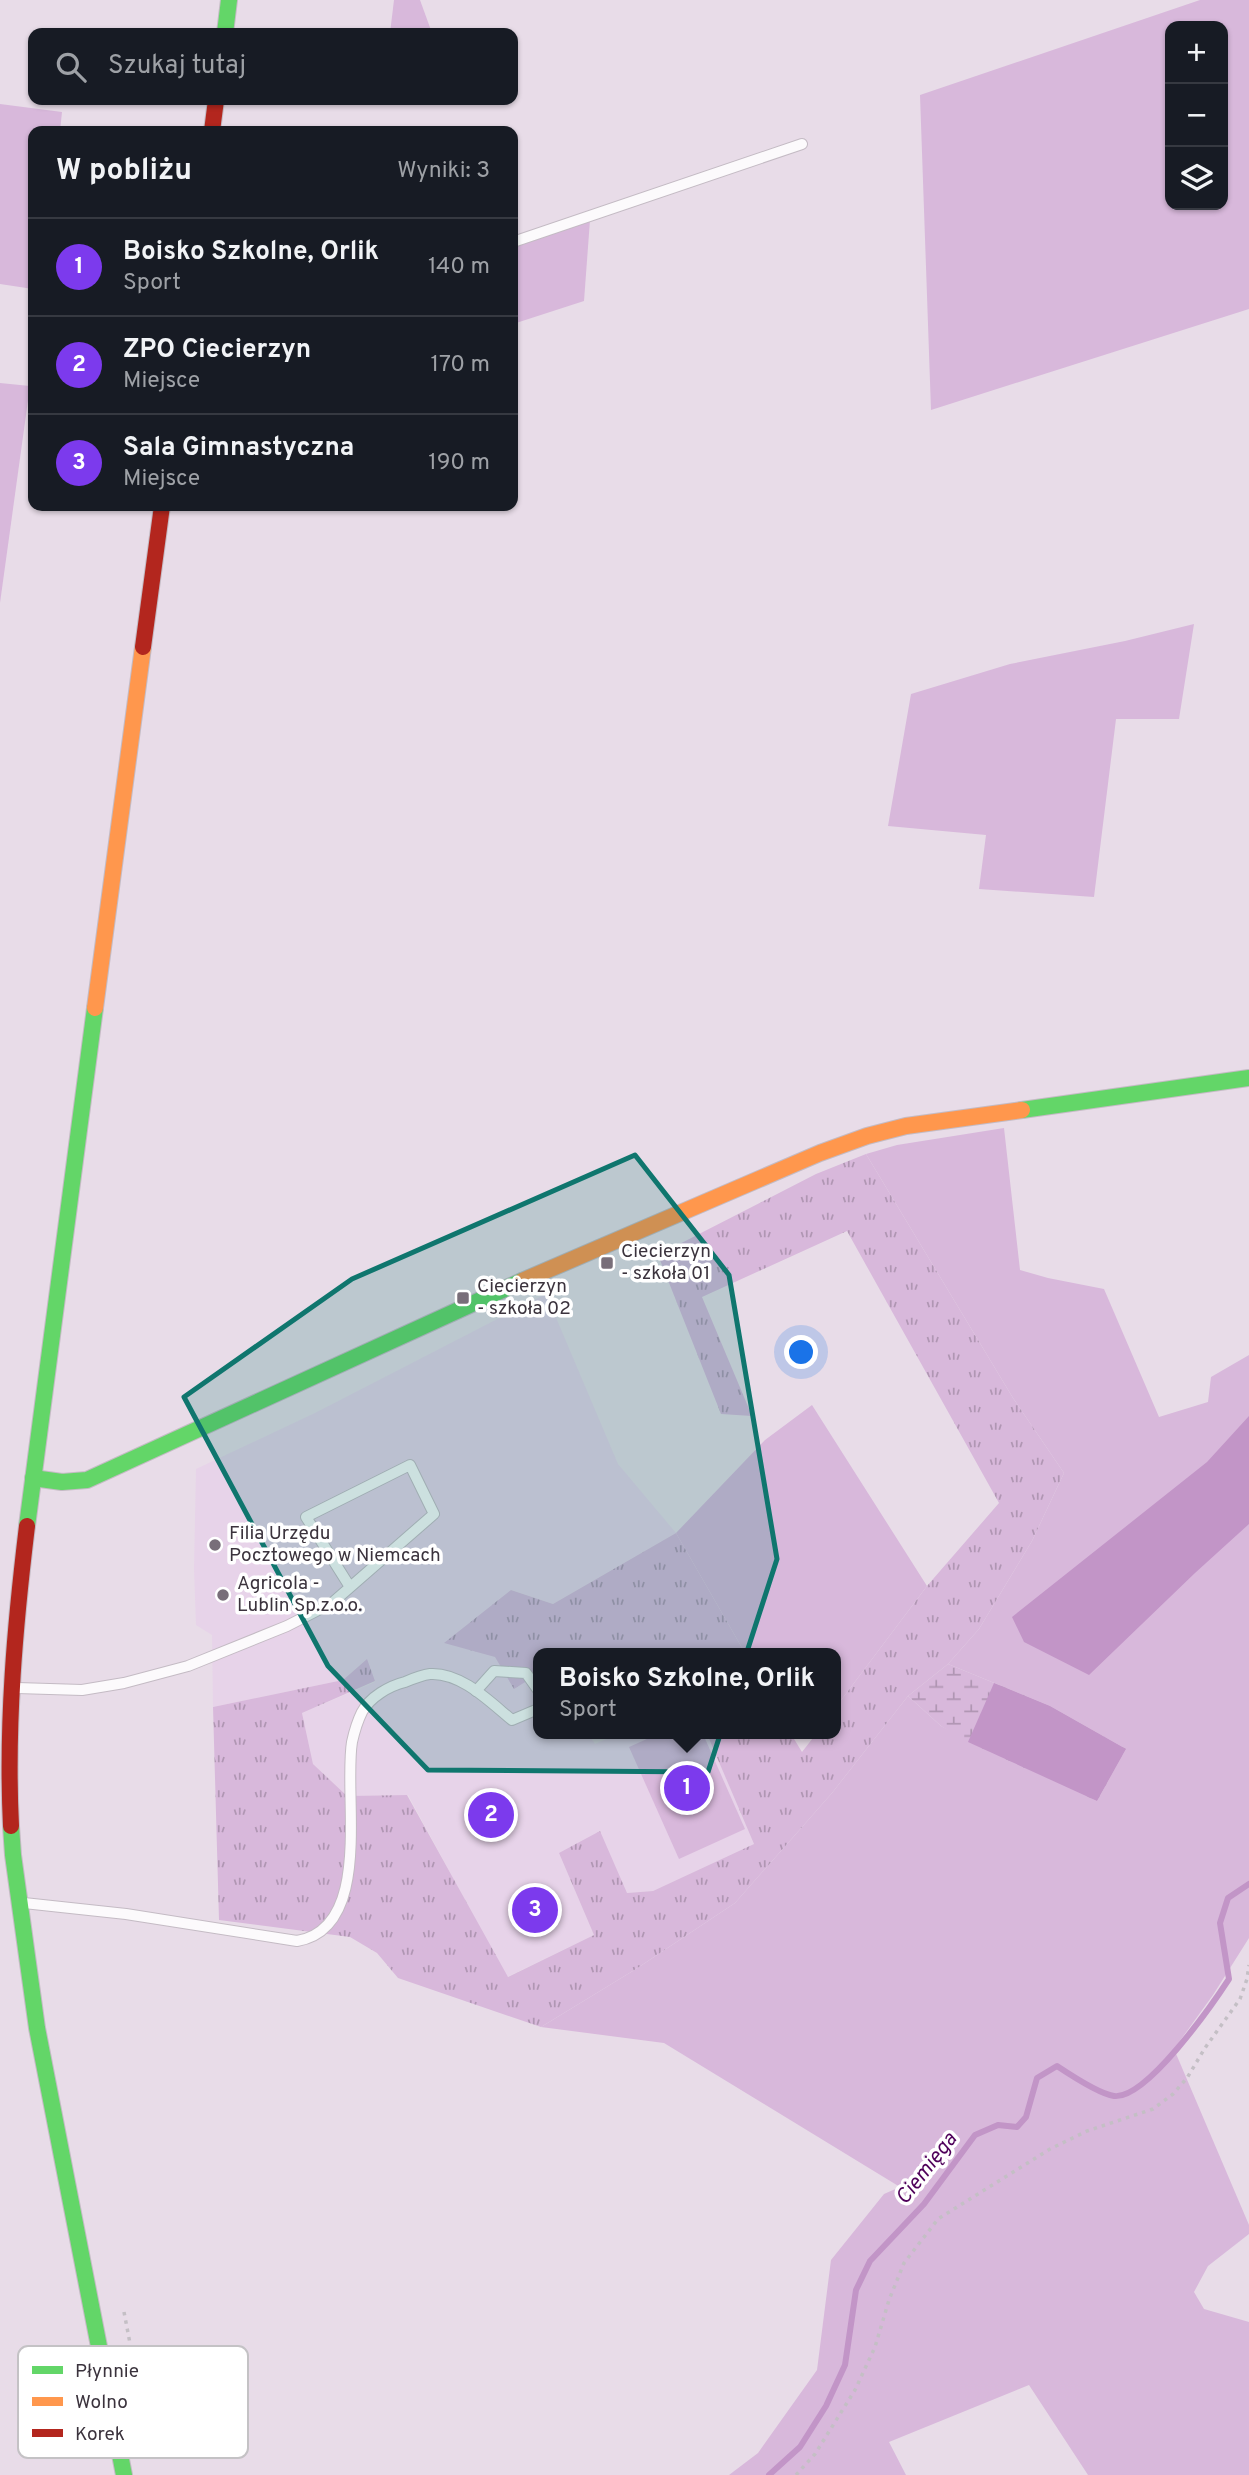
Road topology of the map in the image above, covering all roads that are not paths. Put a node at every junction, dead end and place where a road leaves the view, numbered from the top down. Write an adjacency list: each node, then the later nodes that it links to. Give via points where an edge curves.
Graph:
1 (229, 0): 2 (main road)
2 (226, 28)
3 (215, 105): 4 (main road)
4 (213, 126)
5 (802, 144): 6 (lane)
6 (518, 240)
7 (161, 511): 9 (main road)
8 (1249, 1078): 9 (main road, via 947,1119 867,1136 506,1288 99,1475 77,1482)
9 (33, 1478): 12 (main road)
10 (349, 1587): 10 (lane, via 434,1514 410,1465 306,1517); 12 (lane, via 332,1603 286,1626 188,1666 82,1690)
11 (533, 1683): 13 (lane, via 526,1674 494,1671)
12 (10, 1687): 15 (main road)
13 (475, 1691): 14 (lane, via 512,1720); 16 (lane, via 464,1682 431,1674 388,1687 363,1709 352,1742 351,1860 338,1911 328,1926 307,1940)
14 (533, 1711)
15 (4, 1784): 16 (main road)
16 (20, 1903): 17 (main road, via 37,2028)
17 (99, 2346)

